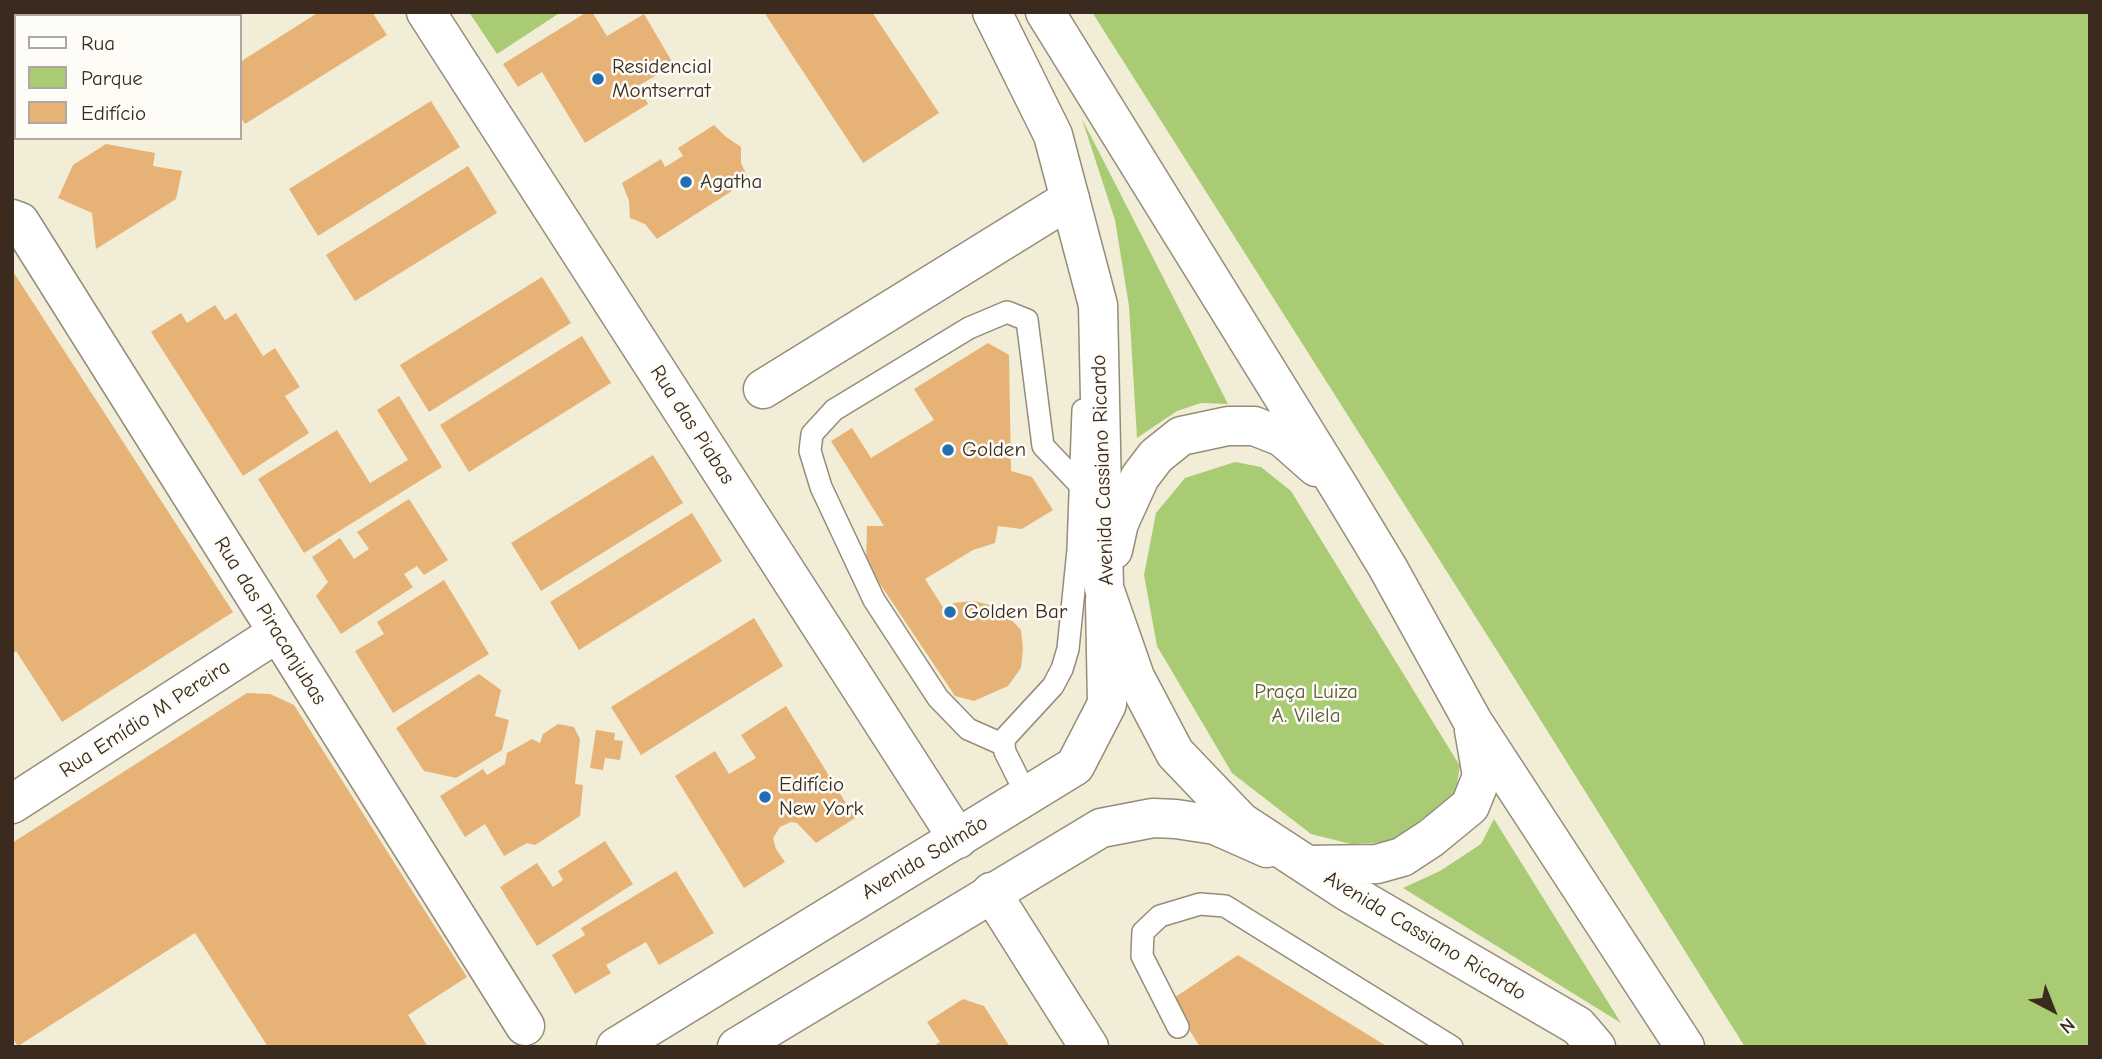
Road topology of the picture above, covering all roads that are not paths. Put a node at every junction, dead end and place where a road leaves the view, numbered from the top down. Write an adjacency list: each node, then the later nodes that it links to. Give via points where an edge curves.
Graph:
1 (425, 12): 15 (street, Rua das Piabas)
2 (992, 12): 4 (street, Avenida Cassiano Ricardo, via 1053,135)
3 (1045, 12): 7 (street)
4 (1070, 199): 6 (street); 8 (street, Avenida Cassiano Ricardo, via 1098,305)
5 (12, 219): 10 (street, Rua das Piracanjubas, via 20,222)
6 (763, 389)
7 (1339, 486): 9 (street, via 1282,437 1254,426 1228,426 1181,436 1156,456 1140,477 1119,523); 11 (street)
8 (1091, 494): 9 (street, Avenida Cassiano Ricardo); 12 (lane, via 1078,550 1062,669); 12 (lane, via 1043,446 1027,320 1007,312 969,328 834,410 812,434 810,451 821,486 874,600 938,698 968,729)
9 (1104, 588): 13 (street, Avenida Salmão, via 1107,704 1075,766); 16 (street, Avenida Cassiano Ricardo, via 1135,677 1175,753 1241,822)
10 (277, 633): 14 (street, Rua Emídio M Pereira); 18 (street, Rua das Piracanjubas)
11 (1473, 722): 16 (street, via 1482,776 1470,806 1402,857 1377,864); 26 (street)
12 (1004, 745): 13 (lane)
13 (1027, 796): 15 (street, Avenida Salmão)
14 (12, 804)
15 (958, 839): 20 (street, Avenida Salmão)
16 (1307, 865): 17 (street, via 1216,825 1153,818 1101,828); 25 (street, Avenida Cassiano Ricardo, via 1578,1027)
17 (991, 892): 22 (street); 23 (street)
18 (525, 1026)
19 (1178, 1027): 24 (lane, via 1142,956 1143,932 1160,916 1200,904 1225,906)
20 (663, 1034): 21 (street, Avenida Salmão)
21 (616, 1047)
22 (737, 1047)
23 (1089, 1047)
24 (1452, 1047)
25 (1596, 1047)
26 (1685, 1047)

